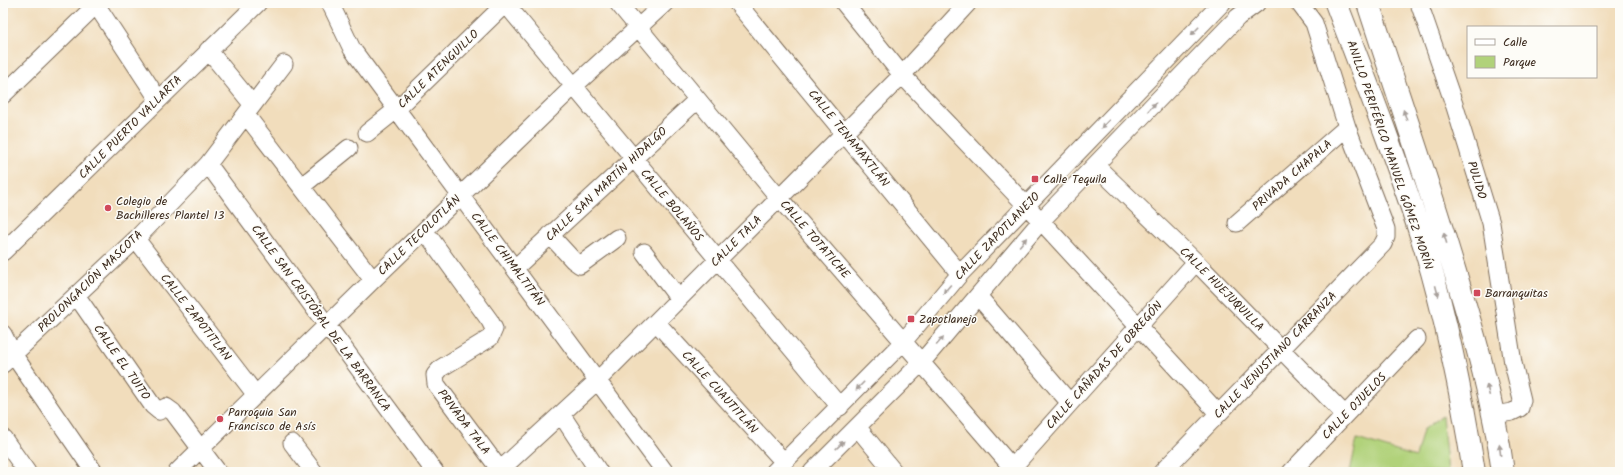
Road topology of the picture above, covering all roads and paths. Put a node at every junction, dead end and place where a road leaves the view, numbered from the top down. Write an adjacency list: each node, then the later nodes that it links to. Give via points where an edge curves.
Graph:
1 (97, 3): 21 (street); 22 (street)
2 (258, 3): 17 (street, CALLE PUERTO VALLARTA)
3 (330, 3): 25 (street, CALLE CHIMALTITÁN, via 352,49)
4 (505, 3): 20 (street, CALLE BOLAÑOS); 25 (street, CALLE ATENGUILLO)
5 (618, 3): 16 (street, CALLE TOTATICHE)
6 (665, 3): 16 (street, CALLE TECOLOTLÁN)
7 (736, 3): 27 (street, CALLE TENAMAXTLÁN)
8 (844, 3): 19 (street)
9 (1222, 3): 36 (street, CALLE ZAPOTLANEJO, one-way to 36)
10 (1257, 3): 32 (street, CALLE ZAPOTLANEJO, one-way to 10, via 1238,17)
11 (1299, 3): 26 (street, via 1314,23)
12 (1336, 3): 89 (highway, ANILLO PERIFÉRICO MANUEL GÓMEZ MORÍN, one-way to 89, via 1397,165 1425,248 1448,330)
13 (1368, 3): 69 (highway, ANILLO PERIFÉRICO MANUEL GÓMEZ MORÍN, one-way to 13, via 1437,211)
14 (1419, 3): 69 (street, PULIDO, via 1455,106 1491,223 1513,363 1522,400 1520,408)
15 (964, 4): 19 (street, CALLE TALA)
16 (638, 27): 20 (street, CALLE TECOLOTLÁN); 23 (street, CALLE TOTATICHE)
17 (208, 50): 22 (street, CALLE PUERTO VALLARTA); 24 (street)
18 (284, 64): 24 (street, PROLONGACIÓN MASCOTA)
19 (902, 75): 27 (street, CALLE TALA); 36 (street)
20 (574, 86): 30 (street, CALLE BOLAÑOS); 34 (street, CALLE TECOLOTLÁN)
21 (3, 95)
22 (158, 99): 43 (street, CALLE PUERTO VALLARTA)
23 (697, 100): 30 (street, CALLE SAN MARTÍN HIDALGO); 35 (street, CALLE TOTATICHE)
24 (249, 110): 31 (street, PROLONGACIÓN MASCOTA); 33 (street)
25 (396, 110): 28 (street, CALLE ATENGUILLO); 34 (street, CALLE CHIMALTITÁN)
26 (1347, 127): 38 (street, PRIVADA CHAPALA); 59 (street, CALLE VENUSTIANO CARRANZA, via 1386,229 1386,237 1383,244)
27 (845, 132): 35 (street, CALLE TALA); 48 (street, CALLE TENAMAXTLÁN)
28 (367, 133)
29 (349, 148): 33 (street)
30 (633, 158): 40 (street, CALLE SAN MARTÍN HIDALGO); 45 (street, CALLE BOLAÑOS)
31 (208, 164): 41 (street, PROLONGACIÓN MASCOTA); 54 (street, CALLE SAN CRISTÓBAL DE LA BARRANCA)
32 (1095, 165): 37 (street, CALLE ZAPOTLANEJO); 46 (street, CALLE HUEJUQUILLA)
33 (302, 186): 49 (street)
34 (461, 195): 39 (street, CALLE TECOLOTLÁN); 47 (street, CALLE CHIMALTITÁN)
35 (779, 198): 45 (street, CALLE TALA); 58 (street, CALLE TOTATICHE)
36 (1026, 206): 37 (street); 48 (street, CALLE ZAPOTLANEJO)
37 (1041, 221): 51 (street, CALLE ZAPOTLANEJO, one-way to 37); 55 (street)
38 (1237, 223)
39 (425, 232): 49 (street, CALLE TECOLOTLÁN); 76 (street, PRIVADA TALA, via 494,329 490,338 441,368 435,375 436,384)
40 (550, 235): 42 (street, via 580,265); 47 (street, CALLE SAN MARTÍN HIDALGO)
41 (136, 238): 50 (street, PROLONGACIÓN MASCOTA); 63 (street, CALLE ZAPOTITLAN)
42 (617, 238)
43 (3, 252)
44 (644, 252): 52 (street)
45 (718, 260): 52 (street, CALLE TALA); 65 (street, CALLE BOLAÑOS)
46 (1196, 262): 55 (street, CALLE CAÑADAS DE OBREGÓN); 59 (street, CALLE HUEJUQUILLA)
47 (515, 268): 62 (street, CALLE CHIMALTITÁN)
48 (960, 274): 58 (street, CALLE ZAPOTLANEJO, one-way to 58)
49 (373, 280): 54 (street, CALLE TECOLOTLÁN)
50 (76, 295): 60 (street, PROLONGACIÓN MASCOTA); 73 (street, CALLE EL TUITO, via 153,406 159,411 166,407 173,412)
51 (978, 296): 61 (street, CALLE ZAPOTLANEJO, one-way to 51); 64 (street)
52 (679, 299): 53 (street, CALLE TALA)
53 (656, 322): 62 (street, CALLE TALA); 74 (street, CALLE CUAUTITLÁN)
54 (327, 326): 63 (street, CALLE TECOLOTLÁN); 82 (street, CALLE SAN CRISTÓBAL DE LA BARRANCA)
55 (1138, 326): 64 (street, CALLE CAÑADAS DE OBREGÓN); 67 (street)
56 (3, 334): 60 (street)
57 (1417, 339): 68 (street, CALLE OJUELOS)
58 (903, 342): 61 (street, CALLE TOTATICHE); 65 (street, CALLE ZAPOTLANEJO, one-way to 65)
59 (1281, 349): 67 (street, CALLE VENUSTIANO CARRANZA); 68 (street, CALLE HUEJUQUILLA)
60 (8, 359): 78 (street)
61 (921, 363): 70 (street, CALLE ZAPOTLANEJO); 75 (street, CALLE TOTATICHE)
62 (598, 380): 66 (street, CALLE TALA); 84 (street, CALLE CHIMALTITÁN)
63 (256, 395): 73 (street, CALLE TECOLOTLÁN)
64 (1070, 402): 75 (street, CALLE CAÑADAS DE OBREGÓN)
65 (840, 407): 74 (street, CALLE ZAPOTLANEJO)
66 (561, 414): 76 (street, CALLE TALA); 83 (street)
67 (1218, 414): 87 (street, CALLE VENUSTIANO CARRANZA)
68 (1345, 415): 88 (street, CALLE OJUELOS)
69 (1494, 415): 90 (highway, ANILLO PERIFÉRICO MANUEL GÓMEZ MORÍN, one-way to 69)
70 (858, 428): 85 (street, CALLE ZAPOTLANEJO, one-way to 70); 86 (street)
71 (3, 438): 77 (street)
72 (292, 443): 81 (street)
73 (201, 448): 79 (street, CALLE TECOLOTLÁN); 80 (street, CALLE EL TUITO)
74 (779, 467)
75 (1014, 470)
76 (499, 471)
77 (27, 472)
78 (94, 472)
79 (177, 472)
80 (218, 472)
81 (314, 472)
82 (435, 472)
83 (599, 472)
84 (665, 472)
85 (812, 472)
86 (894, 472)
87 (1162, 472)
88 (1291, 472)
89 (1474, 472)
90 (1503, 472)

